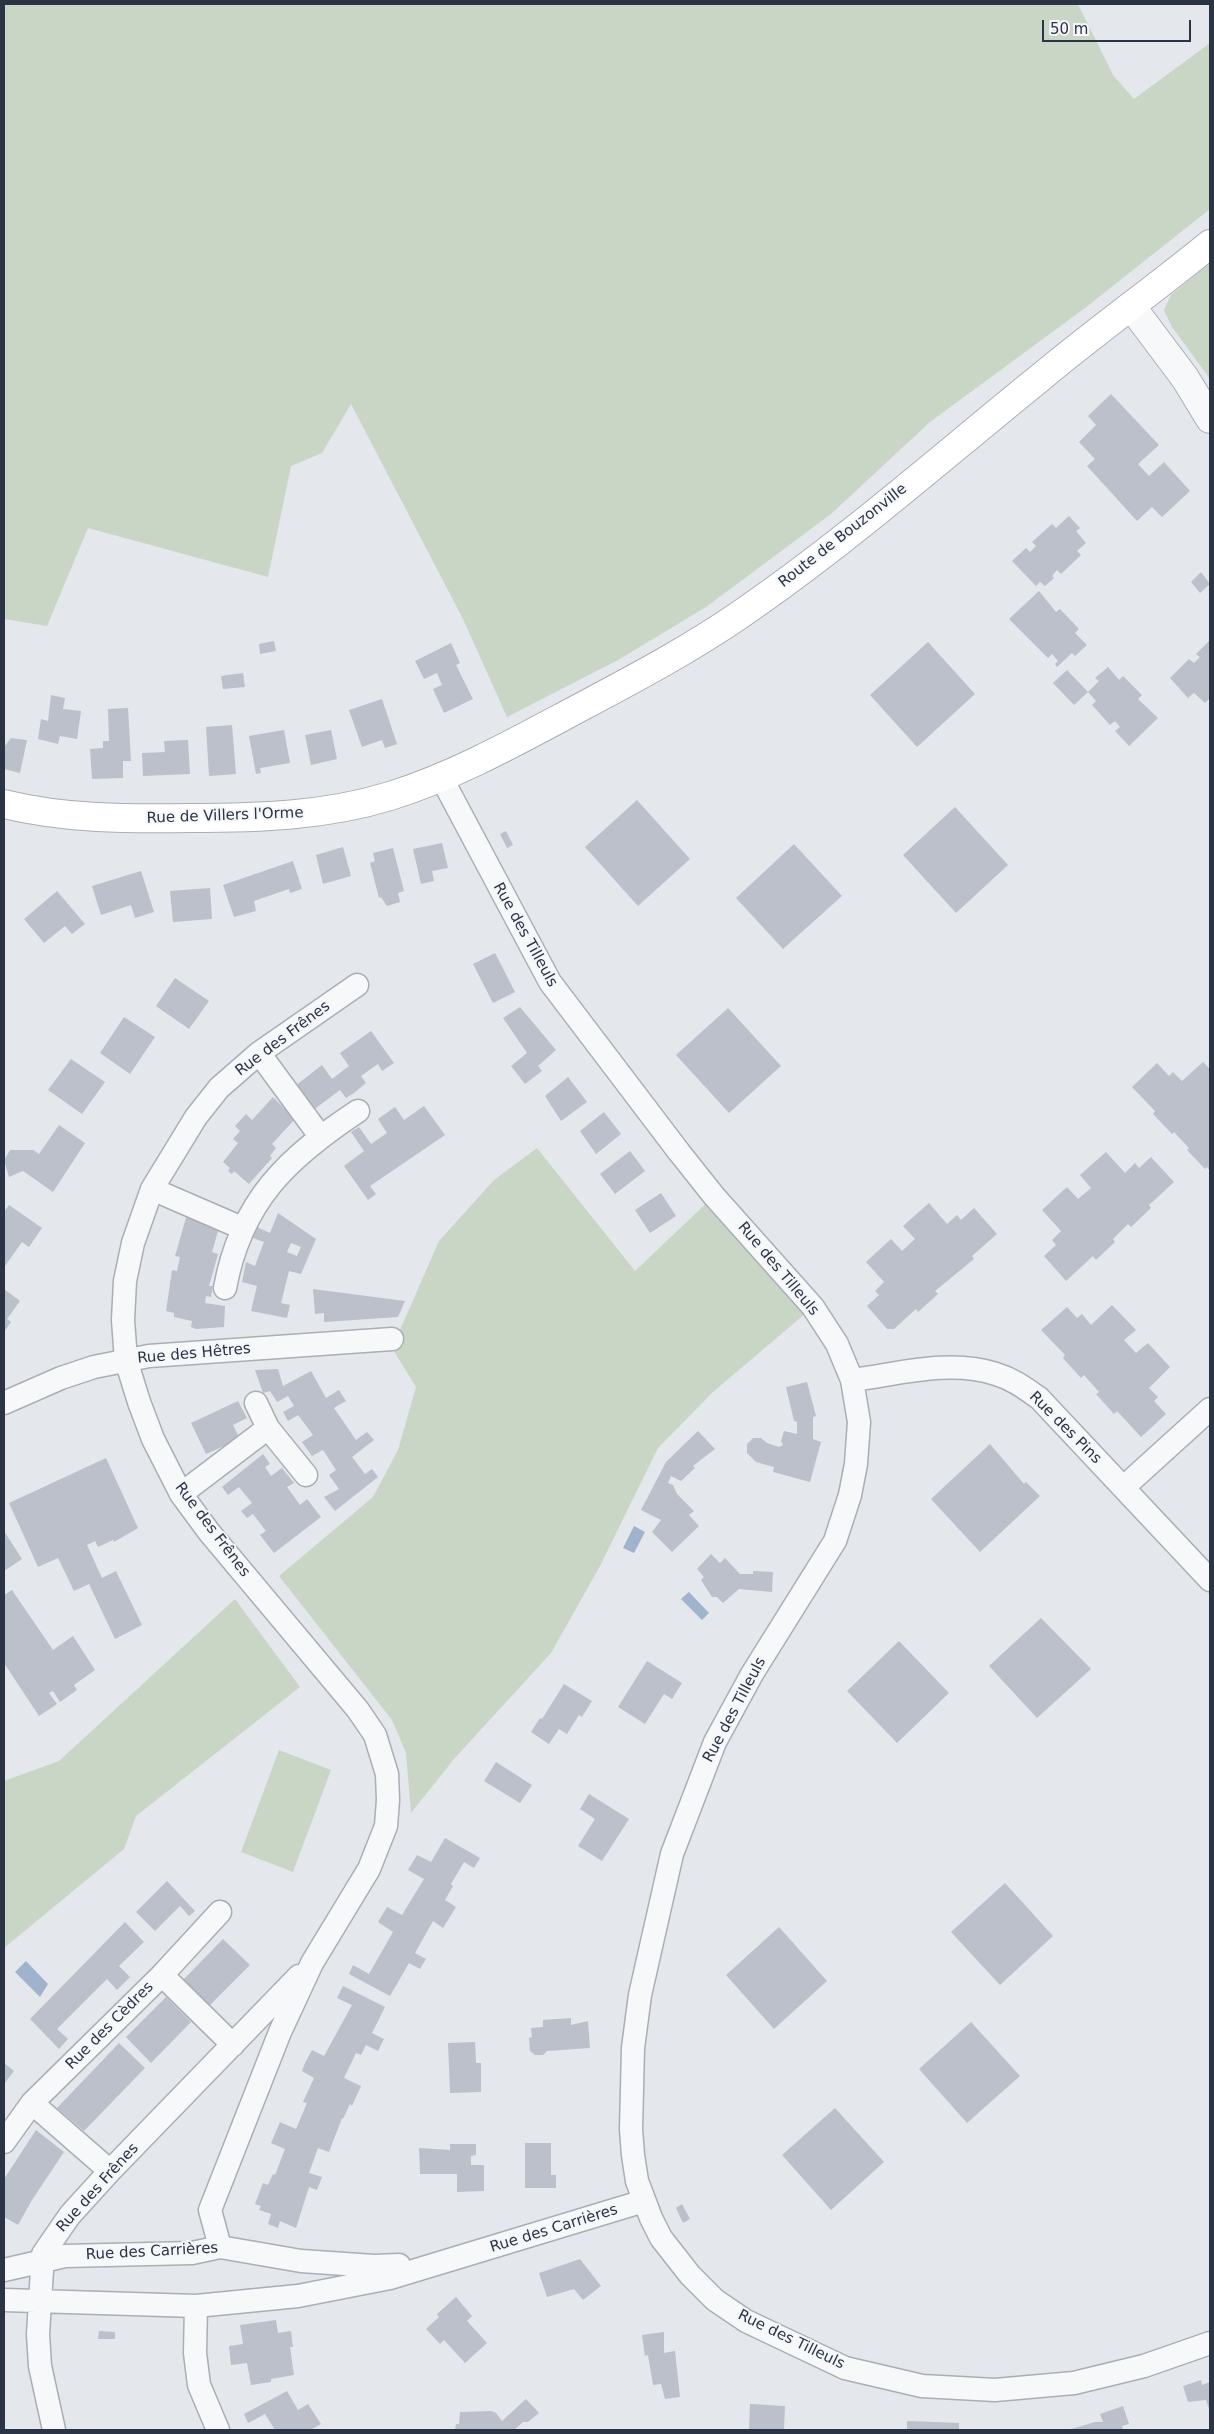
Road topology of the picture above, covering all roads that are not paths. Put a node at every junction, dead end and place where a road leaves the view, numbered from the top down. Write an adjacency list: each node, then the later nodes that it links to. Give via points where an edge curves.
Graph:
1 (1210, 244): 2 (main road, Route de Bouzonville)
2 (1131, 306): 3 (street); 4 (main road, Route de Bouzonville, via 846,538 740,615 636,677)
3 (1210, 419)
4 (441, 777): 5 (main road, Rue de Villers l'Orme, via 356,805 306,814 253,818 132,818 38,812); 15 (street, Rue des Tilleuls, via 550,982 679,1152 813,1307 837,1344)
5 (4, 804)
6 (357, 985): 7 (street, Rue des Frênes)
7 (259, 1053): 9 (street); 10 (street, Rue des Frênes, via 219,1088 196,1117)
8 (358, 1111): 9 (street)
9 (320, 1136): 11 (street, via 278,1175)
10 (152, 1188): 11 (street); 14 (street, Rue des Frênes, via 133,1243 125,1282)
11 (242, 1228): 12 (street, via 230,1260)
12 (225, 1288)
13 (392, 1339): 14 (street, Rue des Hêtres)
14 (126, 1360): 16 (street, Rue des Hêtres, via 61,1378); 22 (street, Rue des Frênes, via 153,1439)
15 (852, 1380): 21 (street, Rue des Pins, via 943,1368 969,1368 996,1374 1018,1383 1039,1398); 33 (street, Rue des Tilleuls, via 859,1422 856,1464 836,1541 752,1674 715,1742 672,1854 640,1995 633,2048 632,2146 637,2181)
16 (4, 1403)
17 (256, 1403): 19 (street)
18 (1210, 1409): 21 (street)
19 (268, 1428): 20 (street); 22 (street)
20 (306, 1475)
21 (1124, 1487): 23 (street, Rue des Pins)
22 (181, 1494): 25 (street, Rue des Frênes, via 358,1710 375,1735 386,1774 386,1826 369,1869)
23 (1210, 1580)
24 (220, 1912): 26 (street, Rue des Cèdres)
25 (312, 1963): 27 (street, Rue des Frênes); 28 (street, Rue des Frênes)
26 (162, 1974): 29 (street); 30 (street, Rue des Cèdres)
27 (259, 2018): 28 (street, via 270,2018); 29 (street, Rue des Frênes)
28 (280, 2032): 34 (street, Rue des Frênes, via 210,2210)
29 (233, 2045): 32 (street, Rue des Frênes)
30 (32, 2103): 31 (street, Rue des Cèdres); 32 (street)
31 (4, 2142)
32 (110, 2171): 35 (street, Rue des Frênes, via 47,2246)
33 (644, 2201): 37 (street, Rue des Carrières); 43 (street, Rue des Tilleuls, via 661,2238 690,2275 716,2300 746,2321 845,2368 922,2386 995,2390 1074,2383 1144,2366)
34 (220, 2247): 35 (street, Rue des Carrières, via 192,2253 65,2256); 36 (street, Rue des Carrières)
35 (42, 2260): 38 (street, Rue des Carrières); 41 (street, Rue des Frênes)
36 (301, 2261): 37 (street, Rue des Carrières, via 374,2266); 39 (street)
37 (435, 2263): 39 (street, Rue des Carrières, via 390,2278)
38 (4, 2270)
39 (298, 2296): 42 (street, Rue des Carrières)
40 (4, 2300): 41 (street, Rue des Carrières)
41 (39, 2301): 42 (street, Rue des Carrières); 44 (street, Rue des Frênes, via 40,2366)
42 (196, 2306): 45 (street, via 199,2385)
43 (1210, 2343)
44 (54, 2430)
45 (218, 2430)

